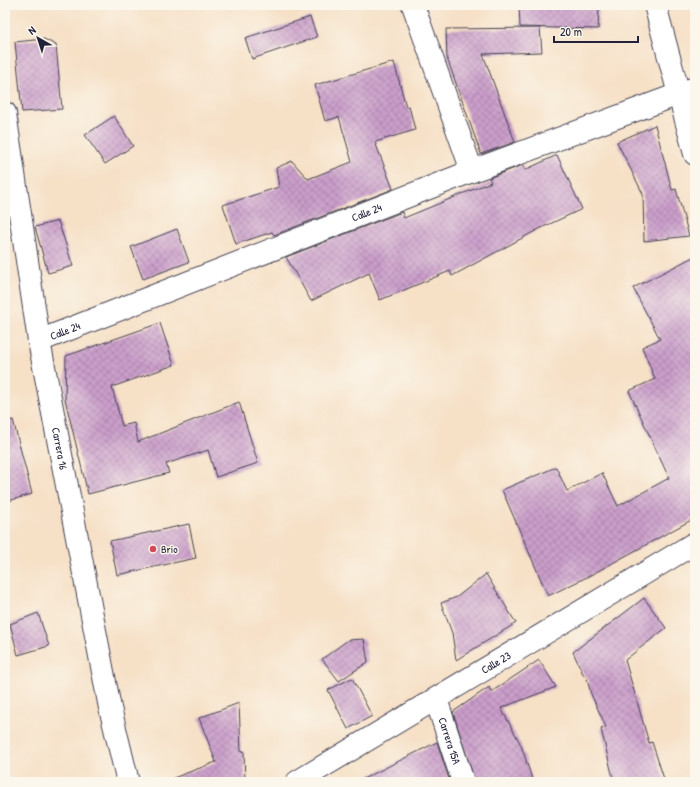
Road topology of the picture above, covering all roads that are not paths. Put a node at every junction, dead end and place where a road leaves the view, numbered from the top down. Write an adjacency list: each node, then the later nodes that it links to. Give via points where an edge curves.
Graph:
1 (413, 5): 6 (street)
2 (655, 5): 3 (street)
3 (687, 91): 5 (street); 6 (street, Calle 24)
4 (5, 113): 7 (street, Carrera 16)
5 (695, 154)
6 (472, 171): 7 (street, Calle 24)
7 (39, 342): 10 (street, Carrera 16, via 110,708)
8 (695, 543): 9 (street, Calle 23)
9 (436, 699): 11 (street, Calle 23); 12 (street, Carrera 15A)
10 (128, 782)
11 (297, 782)
12 (463, 782)

